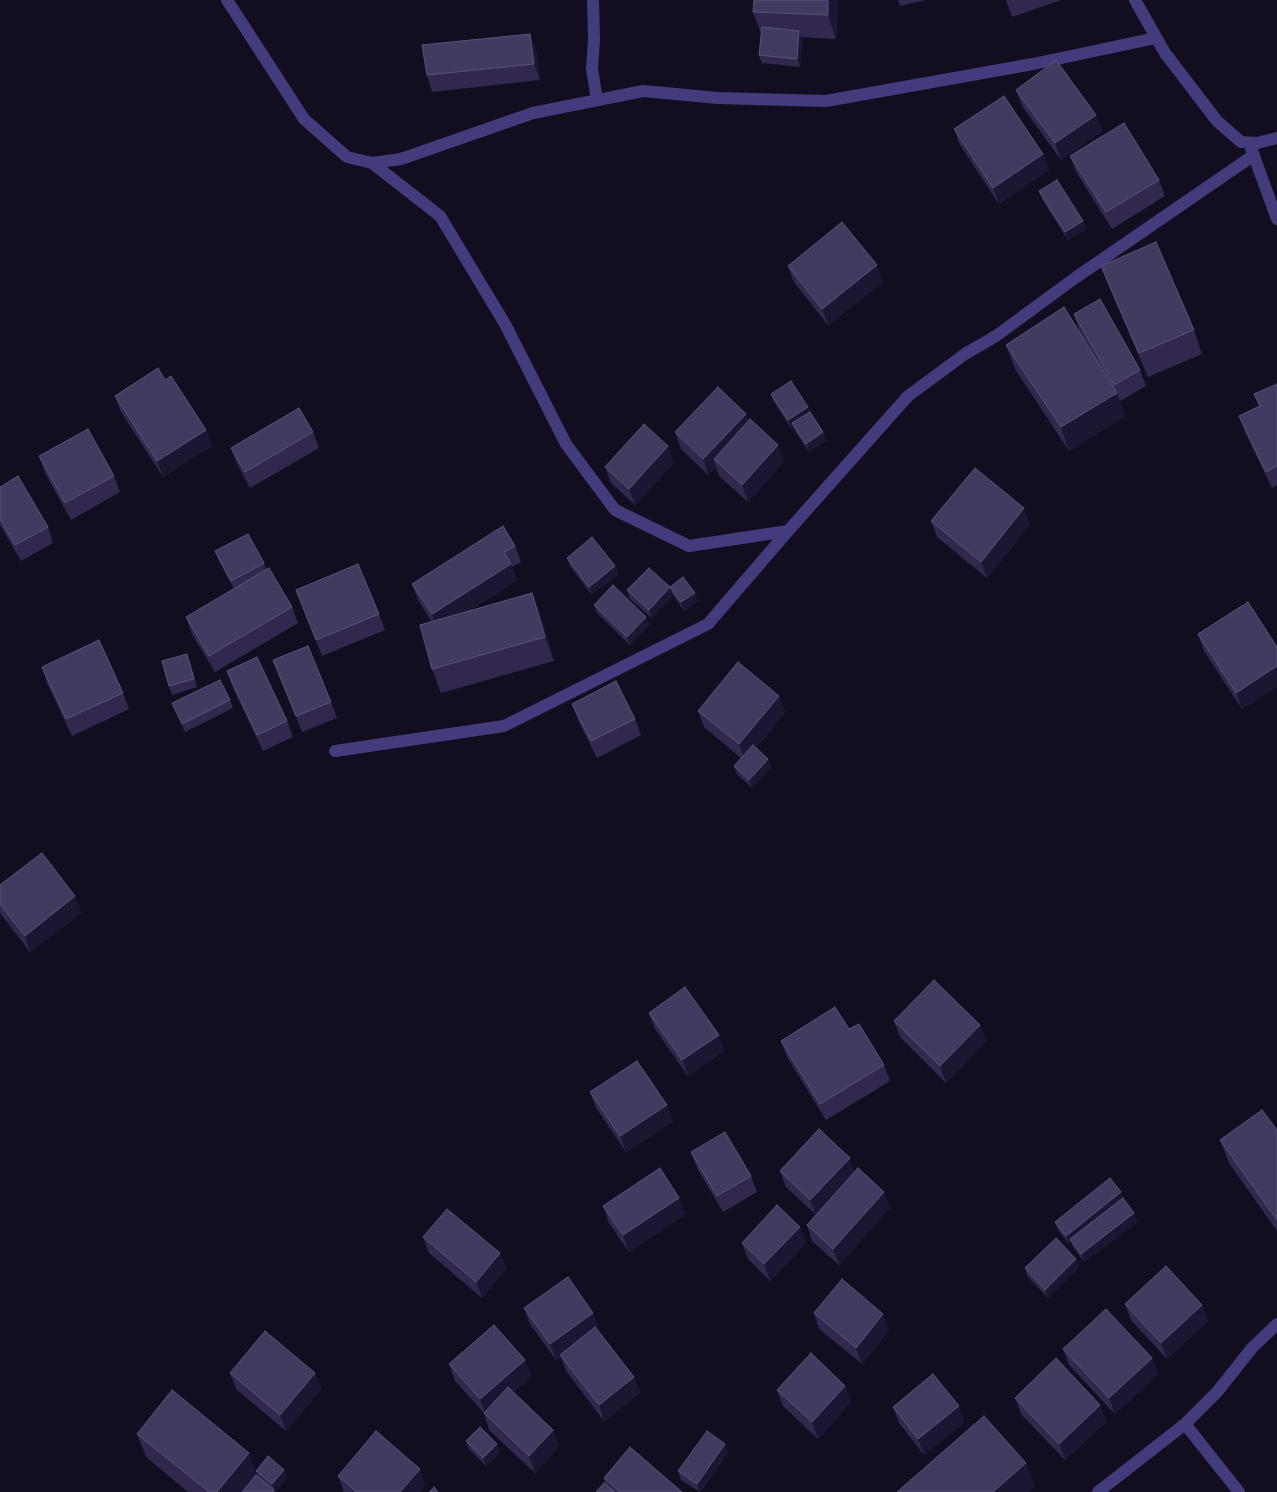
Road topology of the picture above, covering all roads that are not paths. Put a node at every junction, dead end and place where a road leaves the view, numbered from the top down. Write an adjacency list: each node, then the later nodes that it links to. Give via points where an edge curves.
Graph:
1 (227, 0): 8 (street, via 304,119 346,157)
2 (593, 0): 5 (street, via 592,69)
3 (1135, 0): 4 (street)
4 (1156, 38): 5 (street, via 1034,64 826,101 718,98 643,91); 7 (street, via 1217,121)
5 (597, 100): 8 (street, via 533,113 401,159)
6 (1277, 138): 7 (street)
7 (1252, 149): 9 (street); 10 (street, via 996,336 965,354 908,396)
8 (372, 163): 10 (street, via 440,216 505,324 566,444 615,510 690,546)
9 (1277, 218)
10 (788, 531): 11 (street, via 708,624 504,726)
11 (335, 752)
12 (1277, 1324): 13 (street)
13 (1185, 1424): 14 (street); 15 (street)
14 (1098, 1492)
15 (1240, 1492)

